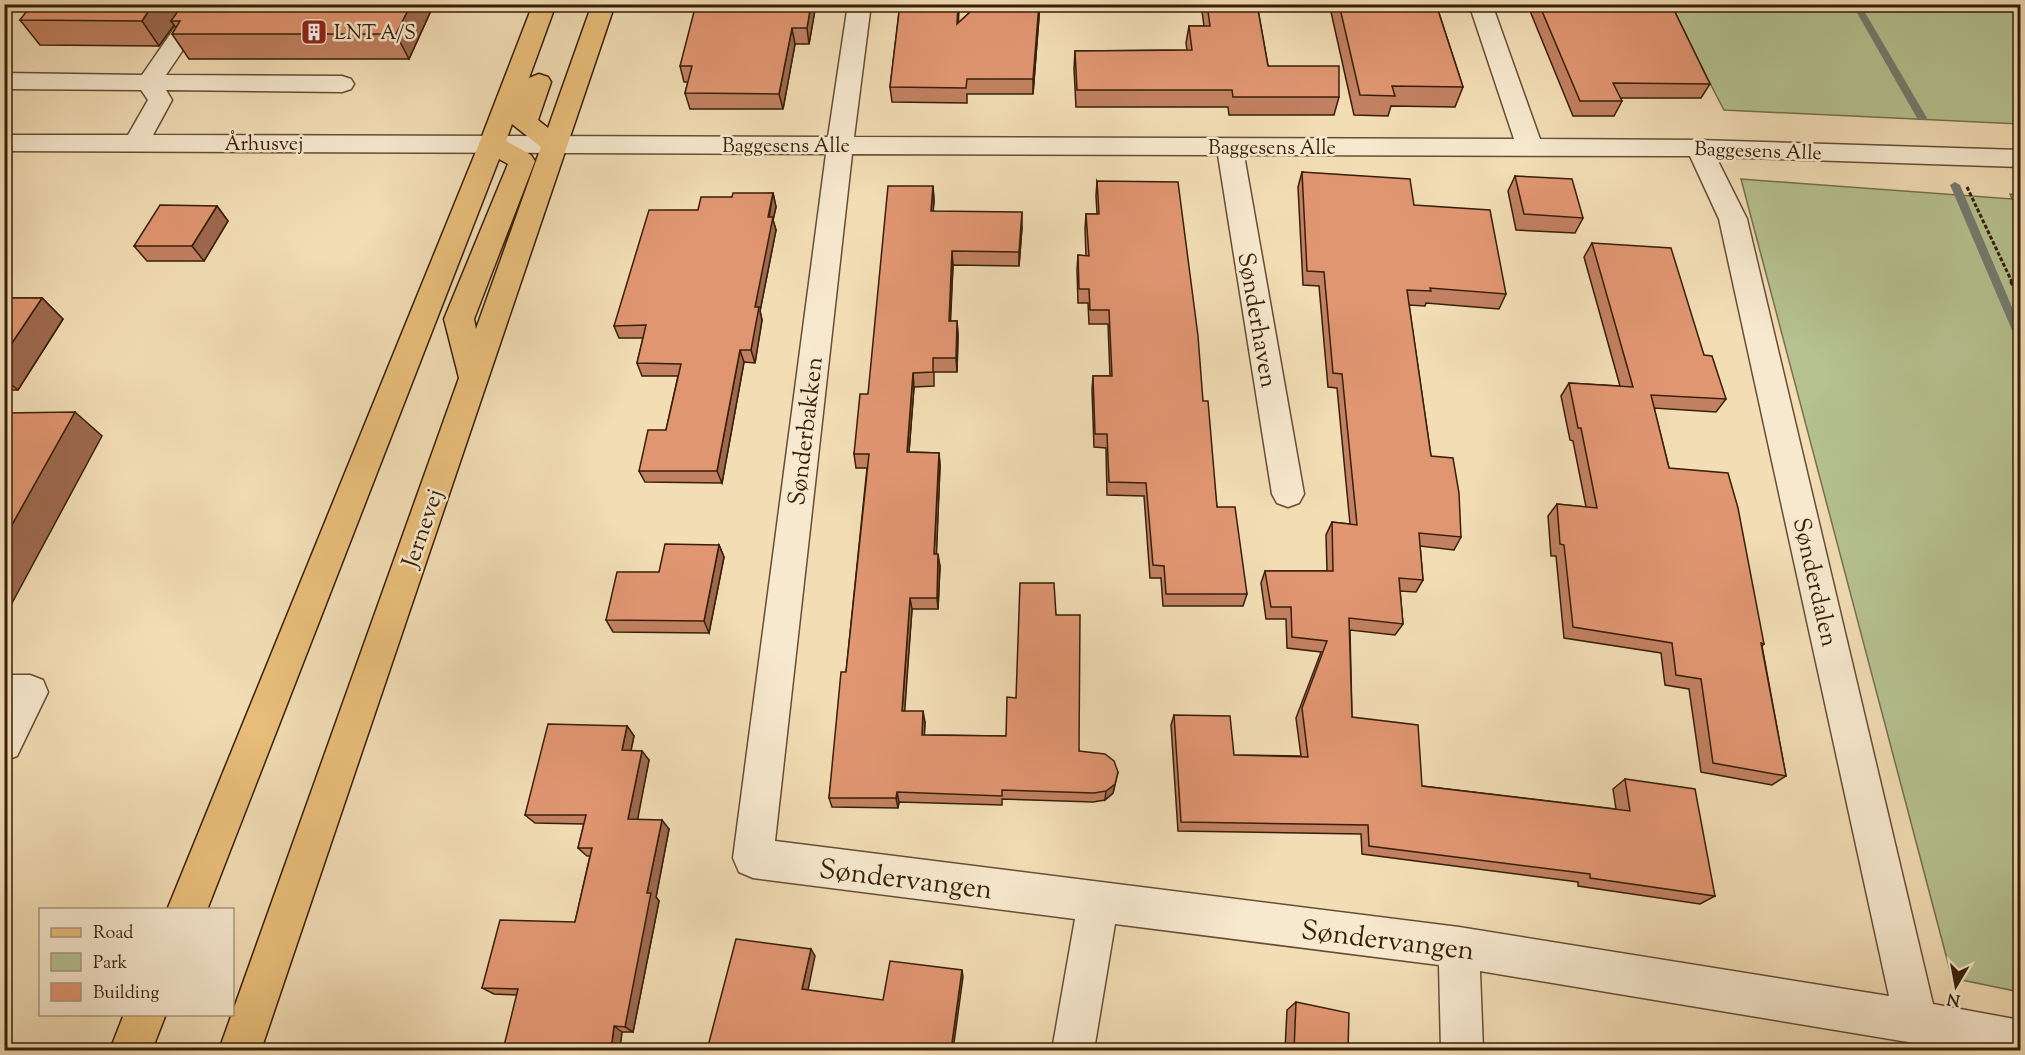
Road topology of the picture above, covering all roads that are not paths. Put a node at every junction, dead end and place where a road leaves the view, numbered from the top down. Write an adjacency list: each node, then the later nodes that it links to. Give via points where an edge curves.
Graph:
1 (203, 4): 8 (street)
2 (545, 4): 12 (main road)
3 (566, 4): 13 (main road, via 524,123)
4 (604, 4): 13 (main road, Jernevej)
5 (860, 4): 14 (street, Sønderbakken)
6 (1479, 4): 16 (street)
7 (4, 81): 8 (street)
8 (149, 82): 9 (street); 10 (street, via 160,100)
9 (342, 84)
10 (136, 142): 11 (street, Århusvej); 12 (street, Århusvej)
11 (4, 143)
12 (492, 144): 13 (street, Århusvej); 19 (main road, via 522,161 459,319); 25 (main road)
13 (540, 145): 14 (street, Baggesens Alle); 19 (main road, Jernevej)
14 (840, 146): 15 (street, Baggesens Alle); 23 (street, Sønderbakken)
15 (1229, 146): 16 (street, Baggesens Alle); 20 (street, Sønderhaven)
16 (1530, 147): 17 (street, Baggesens Alle)
17 (1699, 148): 18 (street, Baggesens Alle); 28 (street, Sønderdalen, via 1733,219)
18 (2020, 158)
19 (474, 378): 31 (main road, Jernevej)
20 (1288, 494)
21 (4, 692): 22 (street, via 30,692)
22 (4, 744)
23 (753, 858): 24 (street, Søndervangen)
24 (1098, 902): 26 (street, Søndervangen); 32 (street)
25 (187, 908)
26 (1459, 947): 28 (street, Søndervangen); 33 (street)
27 (144, 1016): 30 (main road)
28 (1916, 1022): 29 (street, Søndervangen)
29 (2020, 1041)
30 (130, 1050)
31 (240, 1050)
32 (1073, 1050)
33 (1462, 1050)

